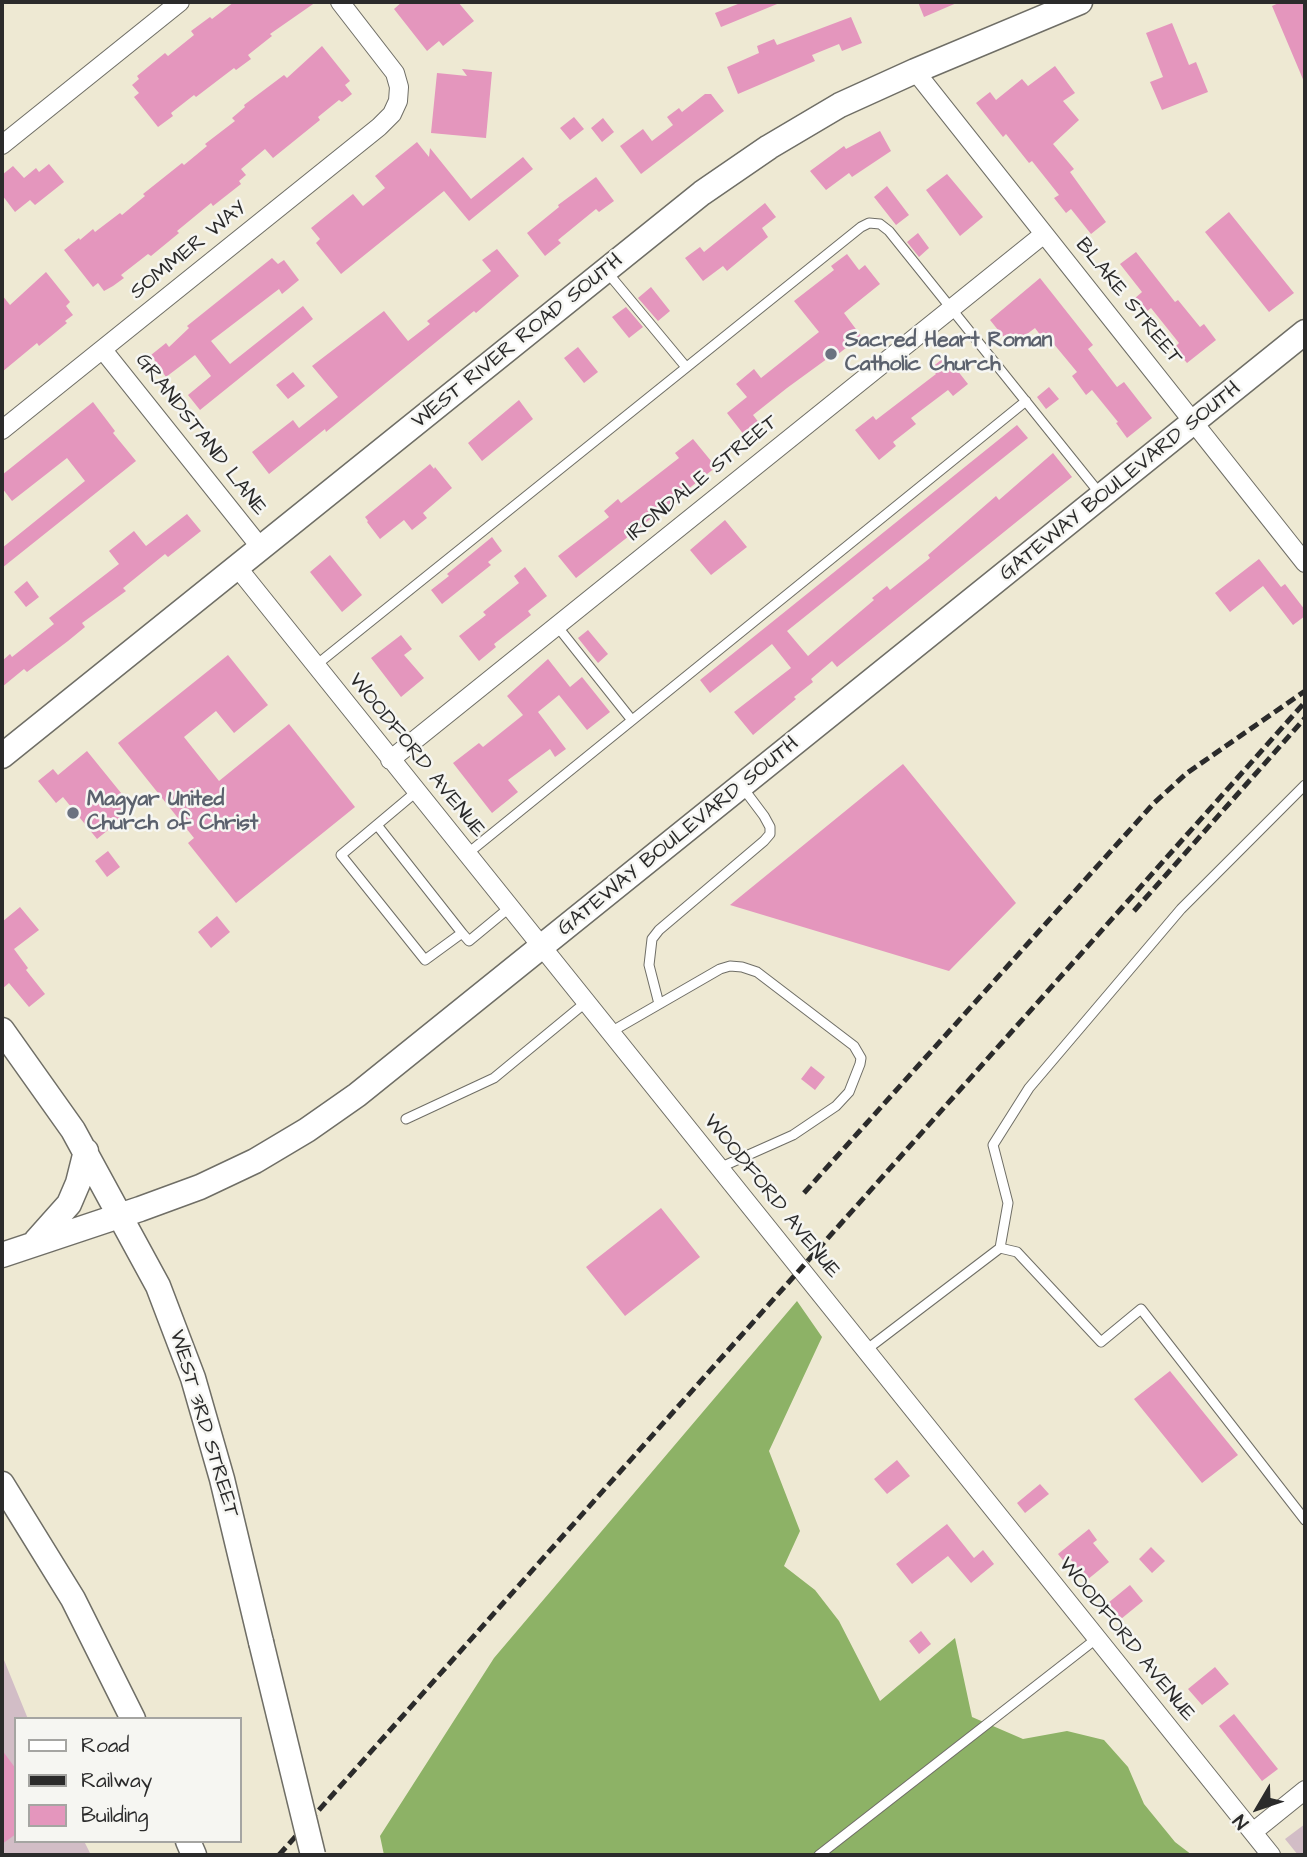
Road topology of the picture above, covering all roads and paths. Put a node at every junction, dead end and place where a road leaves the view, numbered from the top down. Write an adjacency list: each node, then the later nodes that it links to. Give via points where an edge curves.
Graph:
1 (180, 2): 5 (street)
2 (340, 2): 10 (street, SOMMER WAY, via 398,79 398,101 392,114)
3 (1080, 2): 4 (main road, WEST RIVER ROAD SOUTH)
4 (915, 71): 6 (street, BLAKE STREET); 7 (main road, WEST RIVER ROAD SOUTH, via 769,146)
5 (2, 145)
6 (1044, 234): 8 (street, IRONDALE STREET); 13 (street, BLAKE STREET)
7 (606, 271): 11 (lane); 16 (main road, WEST RIVER ROAD SOUTH)
8 (951, 309): 11 (lane, via 890,231 869,223); 12 (lane); 19 (street, IRONDALE STREET)
9 (1305, 332): 13 (main road, GATEWAY BOULEVARD SOUTH)
10 (103, 350): 14 (street, SOMMER WAY); 16 (street, GRANDSTAND LANE)
11 (687, 367): 20 (lane)
12 (1026, 401): 15 (lane); 21 (lane)
13 (1195, 422): 15 (main road, GATEWAY BOULEVARD SOUTH); 17 (street, BLAKE STREET)
14 (2, 430)
15 (1102, 496): 25 (main road, GATEWAY BOULEVARD SOUTH)
16 (261, 548): 18 (main road, WEST RIVER ROAD SOUTH)
17 (1305, 563)
18 (237, 567): 20 (street, WOODFORD AVENUE); 22 (main road, WEST RIVER ROAD SOUTH)
19 (557, 626): 21 (lane); 23 (street, IRONDALE STREET)
20 (315, 666): 23 (street, WOODFORD AVENUE)
21 (632, 719): 28 (lane)
22 (2, 756)
23 (390, 760): 26 (street, WOODFORD AVENUE)
24 (1305, 784): 41 (lane, via 1181,909 1029,1088 993,1145 1007,1203)
25 (741, 786): 31 (main road, GATEWAY BOULEVARD SOUTH); 33 (lane, via 764,816 770,834 652,939 649,965)
26 (416, 792): 27 (lane); 28 (street, WOODFORD AVENUE)
27 (377, 825): 30 (lane); 30 (lane, via 341,855 425,960)
28 (466, 855): 29 (street, WOODFORD AVENUE)
29 (509, 908): 30 (lane, via 469,941); 31 (street, WOODFORD AVENUE)
30 (462, 933)
31 (541, 948): 32 (street, WOODFORD AVENUE); 39 (main road, GATEWAY BOULEVARD SOUTH, via 307,1130 200,1187)
32 (585, 1003): 35 (street, WOODFORD AVENUE); 36 (lane, via 494,1078)
33 (659, 1004): 35 (lane); 38 (lane, via 720,969 742,967 757,972 854,1046 861,1058 849,1092 836,1106 793,1135)
34 (2, 1030): 37 (main road, WEST 3RD STREET)
35 (608, 1033): 38 (street, WOODFORD AVENUE)
36 (406, 1119)
37 (86, 1151): 39 (main road, WEST 3RD STREET); 40 (main road, via 69,1205)
38 (719, 1168): 43 (street, WOODFORD AVENUE)
39 (121, 1216): 40 (main road, GATEWAY BOULEVARD SOUTH); 50 (main road, WEST 3RD STREET, bridge, via 158,1286 193,1378)
40 (33, 1244): 42 (main road, GATEWAY BOULEVARD SOUTH)
41 (1000, 1248): 43 (lane); 45 (lane, via 1017,1252 1101,1342 1141,1309)
42 (2, 1255)
43 (866, 1350): 46 (street, WOODFORD AVENUE)
44 (2, 1484): 47 (main road, via 73,1599)
45 (1305, 1520)
46 (1096, 1639): 49 (street, WOODFORD AVENUE); 51 (lane)
47 (132, 1717)
48 (1305, 1790): 49 (street)
49 (1252, 1832): 52 (street, WOODFORD AVENUE)
50 (313, 1855)
51 (819, 1855)
52 (1271, 1855)

